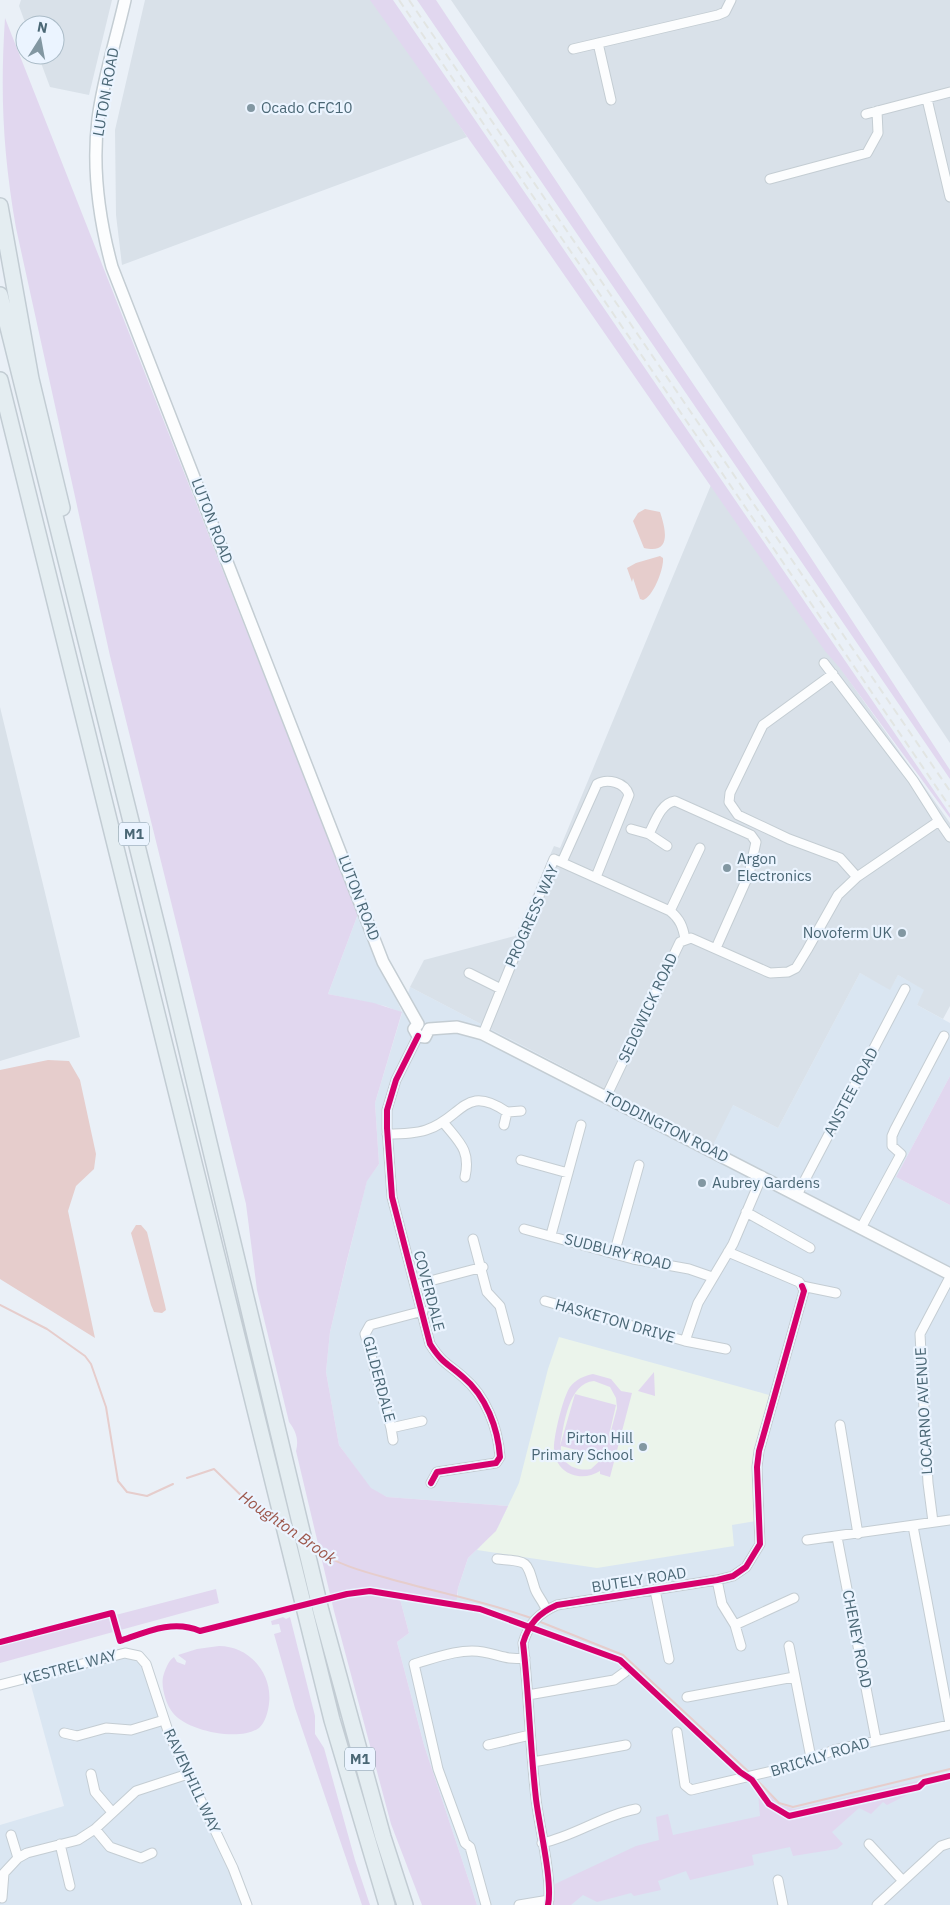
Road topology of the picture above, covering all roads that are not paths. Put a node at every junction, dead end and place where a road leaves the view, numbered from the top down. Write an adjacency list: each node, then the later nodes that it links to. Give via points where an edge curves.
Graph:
1 (125, 0): 35 (main road, LUTON ROAD, via 98,120 96,165 100,216 112,267 384,962)
2 (731, 0): 3 (street, via 726,12 718,15)
3 (598, 43): 4 (street); 7 (street)
4 (573, 49)
5 (950, 92): 6 (street)
6 (927, 99): 8 (street); 11 (street)
7 (611, 100)
8 (877, 111): 9 (street); 10 (street, via 878,133 867,153)
9 (866, 114)
10 (770, 179)
11 (950, 197)
12 (0, 206): 30 (highway, via 31,379 145,856)
13 (0, 295): 30 (highway, M1)
14 (0, 380): 16 (highway, M1)
15 (0, 418): 16 (highway, via 27,525)
16 (68, 656): 128 (highway, M1, via 305,1615 332,1720)
17 (824, 663): 18 (street)
18 (833, 674): 19 (street, via 913,780); 27 (street, via 763,725 730,793 729,802 732,809 747,820 844,860)
19 (939, 822): 22 (street); 27 (street, SEDGWICK ROAD)
20 (631, 828): 21 (street)
21 (649, 834): 23 (street); 31 (street, via 662,810 669,802 675,801 754,838 756,847 750,874)
22 (950, 837)
23 (667, 846)
24 (700, 848): 28 (street)
25 (562, 862): 26 (street, PROGRESS WAY); 26 (street, via 596,784 605,780 621,785 629,795); 33 (street, PROGRESS WAY, via 554,858)
26 (596, 877): 28 (street, PROGRESS WAY)
27 (857, 877): 31 (street, SEDGWICK ROAD, via 838,895 796,968 770,973)
28 (670, 912): 29 (street, PROGRESS WAY, via 682,924)
29 (685, 939): 31 (street, SEDGWICK ROAD, via 692,938); 40 (street, SEDGWICK ROAD, via 677,947)
30 (162, 946): 129 (highway, M1, via 321,1611 380,1828)
31 (716, 948)
32 (469, 973): 33 (street)
33 (501, 989): 37 (street, PROGRESS WAY)
34 (905, 990): 52 (street, ANSTEE ROAD)
35 (418, 1024): 36 (main road, via 425,1023); 38 (main road, via 414,1029)
36 (430, 1029): 37 (main road, TODDINGTON ROAD, via 457,1027); 38 (main road, via 425,1037)
37 (483, 1034): 40 (main road, TODDINGTON ROAD)
38 (418, 1036): 46 (street, COVERDALE, via 396,1080 387,1110)
39 (944, 1036): 55 (street, via 892,1136 892,1146 901,1154)
40 (606, 1097): 50 (main road, TODDINGTON ROAD)
41 (521, 1111): 42 (street)
42 (507, 1112): 43 (street, via 479,1099); 44 (street)
43 (443, 1122): 46 (street, via 425,1131); 51 (street, via 467,1153)
44 (504, 1125)
45 (581, 1125): 49 (street)
46 (387, 1134): 64 (street, COVERDALE, via 392,1197)
47 (521, 1160): 49 (street)
48 (639, 1165): 60 (street)
49 (568, 1173): 56 (street)
50 (762, 1176): 52 (main road, TODDINGTON ROAD); 53 (street, HASKETON DRIVE)
51 (465, 1177)
52 (797, 1195): 55 (main road, TODDINGTON ROAD)
53 (746, 1212): 58 (street); 59 (street, HASKETON DRIVE)
54 (524, 1228): 56 (street, SUDBURY ROAD)
55 (861, 1228): 62 (main road, TODDINGTON ROAD)
56 (551, 1235): 60 (street, SUDBURY ROAD)
57 (473, 1239): 61 (street)
58 (810, 1248)
59 (728, 1252): 63 (street, HASKETON DRIVE); 65 (street)
60 (614, 1254): 63 (street, SUDBURY ROAD, via 689,1269)
61 (482, 1267): 64 (street); 69 (street, via 488,1292 500,1306)
62 (950, 1275): 78 (street, LOCARNO AVENUE, via 920,1334)
63 (712, 1277): 70 (street, HASKETON DRIVE, via 698,1303)
64 (415, 1285): 68 (street, COVERDALE)
65 (802, 1286): 66 (street); 84 (street, BUTELY ROAD, via 804,1291 759,1451 760,1544 746,1567 734,1576)
66 (836, 1294)
67 (545, 1301): 70 (street, HASKETON DRIVE)
68 (423, 1311): 74 (street, GILDERDALE, via 370,1325 365,1330); 76 (street, COVERDALE, via 430,1344 440,1360 464,1378 483,1400 500,1457 496,1463 437,1472)
69 (509, 1340)
70 (685, 1341): 71 (street, HASKETON DRIVE)
71 (726, 1349)
72 (422, 1421): 74 (street, GILDERDALE)
73 (840, 1425): 80 (street)
74 (391, 1428): 75 (street)
75 (393, 1440)
76 (430, 1483)
77 (950, 1520): 78 (street)
78 (933, 1522): 79 (street)
79 (913, 1526): 80 (street); 100 (street)
80 (858, 1534): 81 (street)
81 (837, 1538): 82 (street); 104 (street, CHENEY ROAD)
82 (807, 1540)
83 (497, 1559): 87 (street, via 521,1561 530,1569 536,1591 544,1604)
84 (717, 1580): 85 (street, BUTELY ROAD); 88 (street, via 722,1604)
85 (655, 1590): 87 (street, BUTELY ROAD, via 557,1605); 93 (street)
86 (794, 1598): 88 (street)
87 (542, 1613): 92 (street, via 529,1625 523,1643)
88 (735, 1625): 89 (street)
89 (740, 1646)
90 (788, 1646): 95 (street)
91 (139, 1656): 96 (street, KESTREL WAY, via 125,1653); 99 (street, RAVENHILL WAY, via 146,1664)
92 (525, 1658): 97 (street); 130 (street, via 509,1660 482,1652 467,1652 414,1664 438,1769 465,1843 470,1847)
93 (669, 1658)
94 (625, 1672): 97 (street, via 614,1680)
95 (794, 1677): 98 (street); 107 (street)
96 (0, 1685)
97 (528, 1696): 103 (street)
98 (687, 1697)
99 (164, 1720): 102 (street, via 131,1730 106,1728 78,1740); 110 (street, RAVENHILL WAY)
100 (950, 1724): 104 (street, BRICKLY ROAD)
101 (677, 1732): 107 (street, BRICKLY ROAD, via 685,1785 691,1790 793,1766)
102 (64, 1733)
103 (530, 1735): 105 (street); 108 (street)
104 (876, 1740): 107 (street, BRICKLY ROAD)
105 (488, 1745)
106 (626, 1745): 108 (street)
107 (811, 1758)
108 (533, 1762): 115 (street)
109 (91, 1774): 112 (street, via 95,1792)
110 (188, 1774): 112 (street, via 136,1790); 127 (street, RAVENHILL WAY)
111 (636, 1809): 115 (street, via 616,1813 558,1840)
112 (112, 1812): 113 (street)
113 (94, 1829): 117 (street, via 78,1840); 119 (street, via 110,1847 141,1858)
114 (11, 1835): 120 (street)
115 (542, 1843): 126 (street)
116 (950, 1843): 123 (street, via 941,1846)
117 (60, 1844): 120 (street); 124 (street)
118 (869, 1844): 123 (street)
119 (152, 1853)
120 (18, 1858): 121 (street)
121 (2, 1872): 125 (street)
122 (778, 1880): 132 (street)
123 (903, 1881): 133 (street)
124 (70, 1886)
125 (2, 1898)
126 (548, 1903): 131 (street)
127 (247, 1905)
128 (387, 1905)
129 (405, 1905)
130 (486, 1905)
131 (519, 1905)
132 (783, 1905)
133 (877, 1905)

